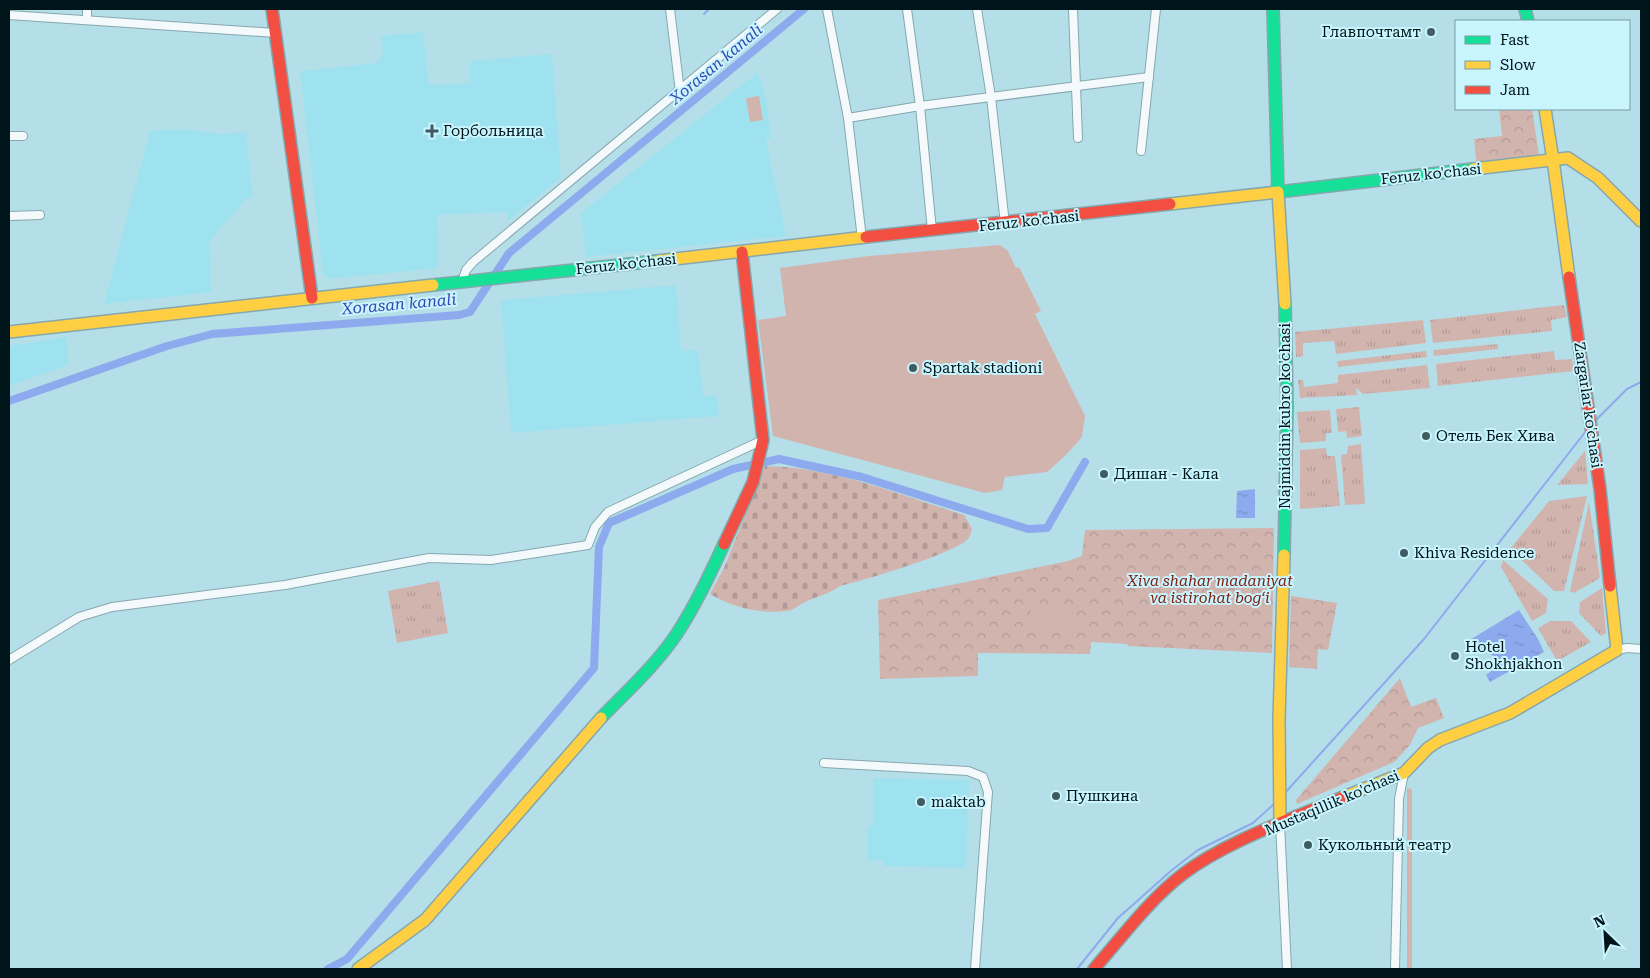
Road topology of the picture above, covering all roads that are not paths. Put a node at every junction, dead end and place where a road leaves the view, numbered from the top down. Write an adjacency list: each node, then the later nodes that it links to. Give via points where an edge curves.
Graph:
1 (87, 9): 12 (street)
2 (272, 9): 13 (main road)
3 (670, 9): 16 (street)
4 (777, 9): 16 (street)
5 (827, 9): 20 (street)
6 (907, 9): 18 (street)
7 (976, 9): 17 (street)
8 (1073, 9): 15 (street)
9 (1156, 9): 14 (street)
10 (1273, 9): 26 (main road, Najmiddin kubro ko'chasi)
11 (9, 15): 12 (street)
12 (87, 20): 13 (street)
13 (276, 33): 35 (main road)
14 (1149, 77): 15 (street); 24 (street)
15 (1074, 85): 17 (street); 23 (street)
16 (680, 92): 34 (street, via 473,262)
17 (991, 97): 18 (street); 30 (street)
18 (920, 106): 20 (street); 31 (street)
19 (1545, 110): 25 (main road, Zargarlar ko'chasi)
20 (848, 118): 32 (street)
21 (9, 136): 22 (street)
22 (23, 136)
23 (1078, 138)
24 (1141, 150)
25 (1553, 160): 26 (main road, Feruz ko'chasi); 29 (main road, Feruz ko'chasi, via 1568,158 1578,162); 39 (main road, Zargarlar ko'chasi, via 1600,489)
26 (1278, 192): 30 (main road, Feruz ko'chasi); 43 (main road, Najmiddin kubro ko'chasi, via 1287,408)
27 (40, 215): 28 (street)
28 (9, 216)
29 (1641, 221)
30 (1005, 224): 31 (main road, Feruz ko'chasi)
31 (932, 231): 32 (main road, Feruz ko'chasi)
32 (862, 239): 33 (main road, Feruz ko'chasi)
33 (742, 252): 34 (main road, Feruz ko'chasi); 37 (main road)
34 (462, 282): 35 (main road, Feruz ko'chasi)
35 (312, 298): 36 (main road, Feruz ko'chasi)
36 (9, 332)
37 (763, 440): 40 (street, via 608,512 595,527 588,545 491,560 429,558 285,585 112,606 79,617); 44 (main road, via 753,480 702,589 676,633 425,920)
38 (1641, 649): 39 (street)
39 (1617, 650): 42 (main road, Mustaqillik ko'chasi, via 1510,713 1440,740)
40 (9, 660)
41 (824, 763): 45 (street, via 968,771 983,777 988,792)
42 (1404, 773): 43 (main road, Mustaqillik ko'chasi); 48 (street, via 1399,799)
43 (1280, 823): 46 (main road, Mustaqillik ko'chasi, via 1218,852 1183,874 1136,919); 47 (street)
44 (358, 969)
45 (975, 969)
46 (1094, 969)
47 (1287, 969)
48 (1396, 969)

